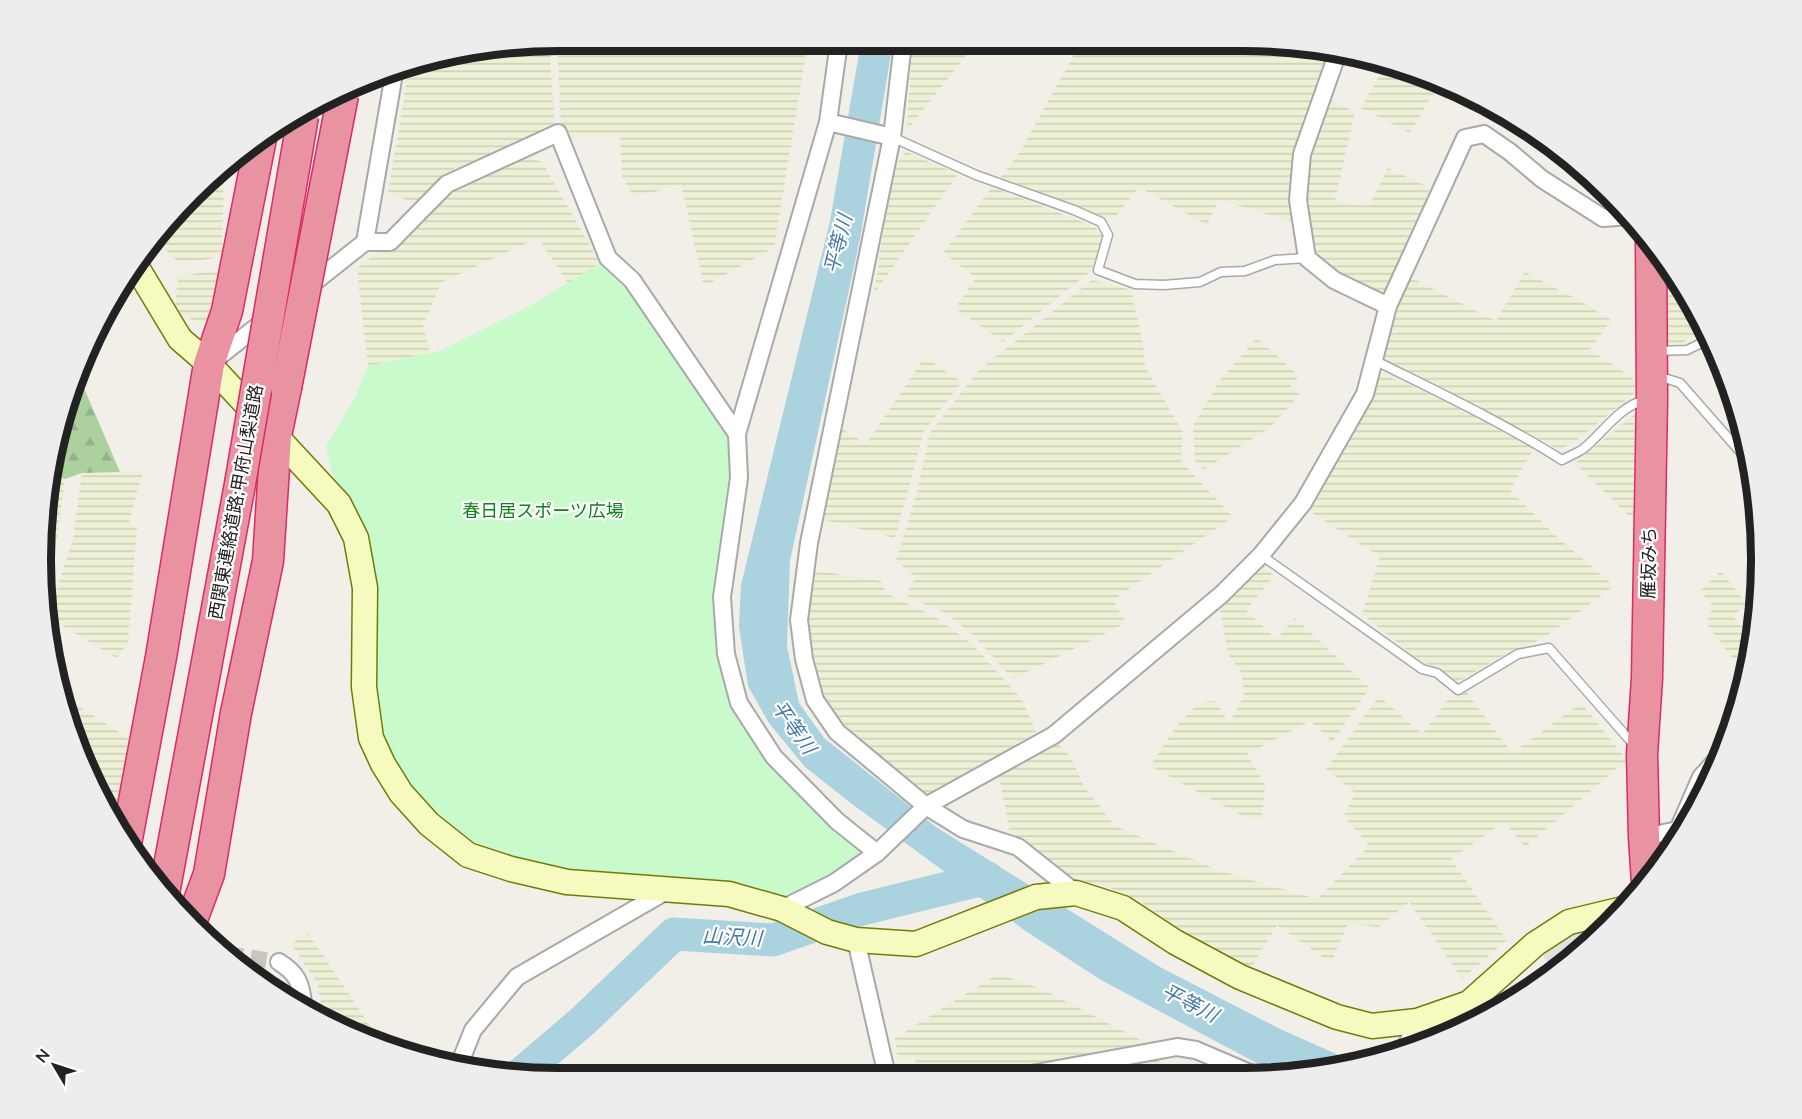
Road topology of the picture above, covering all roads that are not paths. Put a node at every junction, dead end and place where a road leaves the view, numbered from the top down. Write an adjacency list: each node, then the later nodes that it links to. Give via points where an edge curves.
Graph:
1 (838, 51): 7 (street)
2 (902, 51): 8 (street)
3 (1335, 60): 13 (street, via 1302,154 1298,200)
4 (394, 79): 11 (street)
5 (342, 100): 21 (highway, bridge)
6 (302, 121): 33 (highway, 西関東連絡道路;甲府山梨道路, bridge)
7 (828, 123): 8 (street); 20 (street)
8 (892, 136): 13 (lane, via 976,175 1101,222 1108,235 1098,270 1135,284 1200,282 1221,272 1245,271 1275,260); 27 (street, via 809,543 799,620 815,700 837,732)
9 (259, 150): 18 (highway, via 227,311)
10 (1619, 217): 15 (street, via 1603,219 1484,134 1465,138)
11 (365, 242): 18 (street); 20 (street, via 390,242 447,184 558,133 608,258 632,280)
12 (1651, 257): 19 (highway, 雁坂みち)
13 (1306, 258): 15 (street, via 1334,280)
14 (140, 273): 18 (street, via 180,339)
15 (1388, 306): 17 (street)
16 (1702, 343): 19 (lane)
17 (1374, 360): 19 (lane, via 1562,460 1581,450 1616,416 1639,402); 23 (street, via 1365,394 1303,503)
18 (209, 364): 21 (street); 28 (highway)
19 (1652, 375): 22 (lane, via 1680,383); 24 (highway, 雁坂みち)
20 (737, 434): 31 (street, via 739,478 722,597 726,654 739,703 774,757 837,821)
21 (276, 436): 34 (street, via 339,504 356,538 365,588 364,687 371,738 401,793 429,824 468,855 567,882); 37 (highway, via 268,561 236,713 209,874)
22 (1739, 451)
23 (1261, 555): 24 (lane, via 1422,669 1437,673 1458,690 1518,654 1549,648); 27 (street, via 1222,594 1054,735)
24 (1642, 754): 30 (highway, 雁坂みち)
25 (1703, 775): 26 (street)
26 (1693, 794)
27 (926, 806): 31 (street); 35 (street, via 963,829 1018,847)
28 (129, 829)
29 (1672, 831): 30 (street)
30 (1644, 837): 32 (highway, 雁坂みち)
31 (877, 853): 36 (street)
32 (1646, 869)
33 (166, 882)
34 (669, 890): 36 (street, via 729,894); 44 (street, via 517,977 473,1030)
35 (1076, 893): 39 (street, via 1036,897 916,944); 42 (street, via 1122,908 1240,977 1326,1013 1372,1026)
36 (787, 911): 39 (street, via 826,932)
37 (194, 913)
38 (1608, 913): 42 (street, via 1569,922 1535,944 1469,1003)
39 (856, 940): 45 (street)
40 (279, 962): 41 (street, via 292,970)
41 (302, 998)
42 (1417, 1021): 43 (street)
43 (1409, 1040)
44 (462, 1058)
45 (885, 1068)
46 (1063, 1068): 47 (street, via 1177,1047 1196,1050)
47 (1238, 1068)

